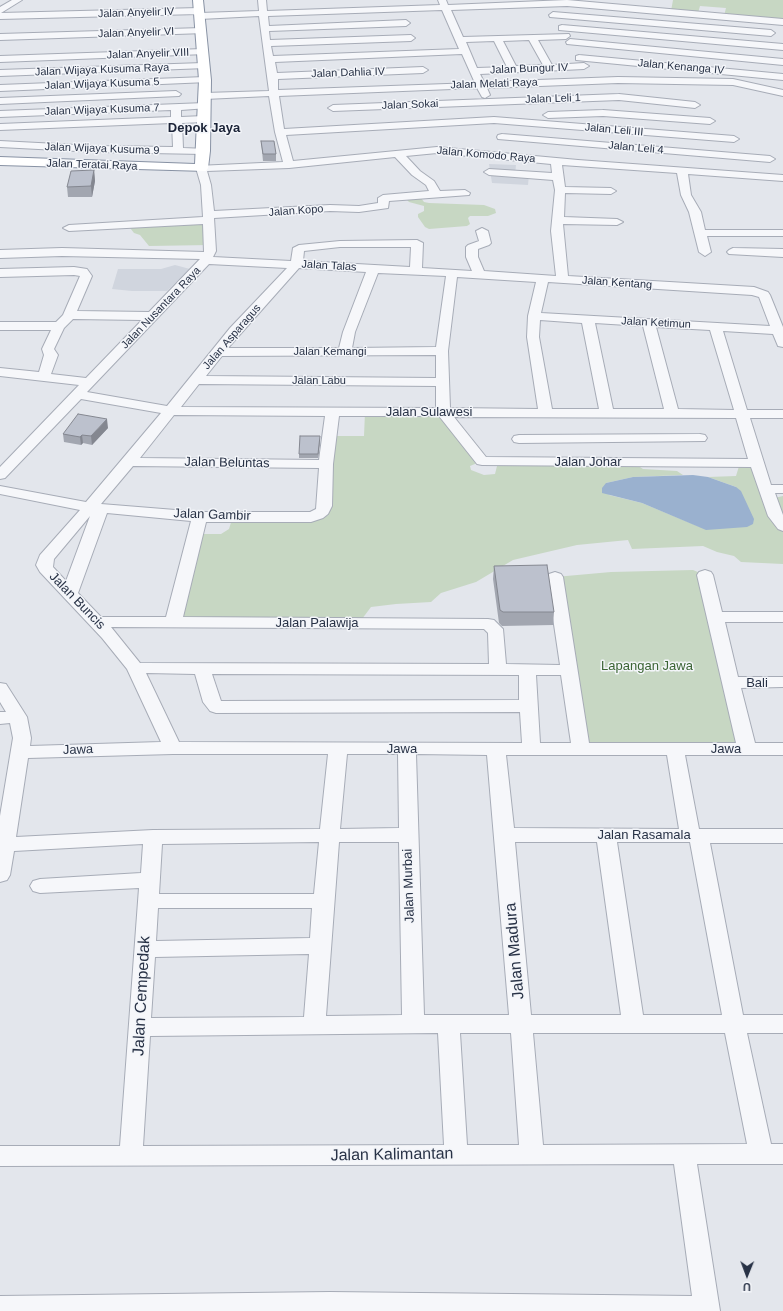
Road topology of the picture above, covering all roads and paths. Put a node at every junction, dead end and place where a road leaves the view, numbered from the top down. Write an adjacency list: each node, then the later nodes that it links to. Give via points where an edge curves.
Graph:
1 (262, 0): 11 (street)
2 (352, 0): 9 (street)
3 (546, 2): 5 (street); 6 (street); 13 (street)
4 (21, 3): 7 (street)
5 (612, 3): 10 (street, via 672,7)
6 (444, 4): 8 (street); 17 (street)
7 (4, 8)
8 (401, 9): 9 (street); 20 (street)
9 (355, 10): 11 (street)
10 (687, 12): 19 (street); 21 (street)
11 (263, 14): 16 (street); 22 (street)
12 (73, 15): 14 (street, Jalan Anyelir IV); 16 (street, Jalan Anyelir IV); 25 (street)
13 (551, 15): 21 (street); 23 (street)
14 (0, 16)
15 (462, 18): 17 (street)
16 (199, 19): 18 (street); 25 (street, Jalan Anyelir VI); 32 (street); 38 (street, Jalan Anyelir VIII); 44 (highway, Jalan Nusantara Raya)
17 (450, 19): 31 (street, via 459,28)
18 (187, 21)
19 (783, 22)
20 (406, 23): 22 (street); 28 (street)
21 (681, 26): 24 (street); 30 (street)
22 (265, 29): 33 (street)
23 (562, 31): 27 (street); 30 (street); 39 (street); 42 (street)
24 (771, 33)
25 (71, 35): 26 (street, Jalan Anyelir VI); 38 (street)
26 (0, 37)
27 (532, 37): 29 (street); 46 (street)
28 (412, 38): 33 (street); 37 (street)
29 (497, 38): 31 (street); 47 (street)
30 (677, 39): 34 (street)
31 (460, 40): 36 (street)
32 (189, 42)
33 (266, 43): 41 (street)
34 (725, 43): 35 (street); 39 (street)
35 (783, 47)
36 (465, 51): 37 (street); 51 (street)
37 (417, 53): 41 (street); 49 (street)
38 (68, 57): 40 (street, Jalan Anyelir VIII); 48 (street)
39 (719, 57): 43 (street); 50 (street)
40 (0, 59)
41 (271, 59): 53 (street)
42 (581, 62): 46 (street, Jalan Bungur IV); 50 (street, Jalan Kenanga IV); 58 (street)
43 (783, 62)
44 (204, 66): 45 (street, Jalan Wijaya Kusuma Raya); 55 (highway, Jalan Nusantara Raya)
45 (176, 67): 48 (street, Jalan Wijaya Kusuma Raya); 57 (street)
46 (549, 68): 47 (street, Jalan Bungur IV)
47 (513, 69): 51 (street, Jalan Bungur IV)
48 (67, 70): 52 (street, Jalan Wijaya Kusuma Raya); 60 (street)
49 (423, 70): 53 (street, Jalan Dahlia IV); 62 (street)
50 (712, 70): 54 (street, Jalan Kenanga IV)
51 (474, 71): 61 (street)
52 (0, 73)
53 (273, 76): 65 (street)
54 (783, 77)
55 (205, 80): 57 (street, Jalan Wijaya Kusuma 5); 74 (highway, Jalan Nusantara Raya)
56 (611, 80): 58 (street, Jalan Melati Raya); 59 (street, Jalan Melati Raya); 68 (street)
57 (176, 81): 60 (street, Jalan Wijaya Kusuma 5); 67 (street)
58 (592, 81): 61 (street, Jalan Melati Raya)
59 (675, 81): 66 (street, Jalan Melati Raya, via 740,82); 72 (street)
60 (66, 85): 63 (street, Jalan Wijaya Kusuma 5); 69 (street)
61 (480, 85): 62 (street, Jalan Melati Raya); 71 (street)
62 (429, 87): 64 (street, Jalan Melati Raya)
63 (0, 88)
64 (330, 91): 65 (street, Jalan Melati Raya); 75 (street)
65 (274, 93): 74 (street, Jalan Melati Raya); 86 (street)
66 (783, 93)
67 (176, 94): 69 (street); 73 (street)
68 (619, 98): 71 (street, Jalan Leli 1); 72 (street, Jalan Leli 1); 78 (street)
69 (63, 99): 70 (street); 76 (street)
70 (0, 101)
71 (487, 102): 75 (street, Jalan Sokai); 79 (street)
72 (695, 104): 82 (street)
73 (176, 107): 74 (street, Jalan Wijaya Kusuma 7); 76 (street, Jalan Wijaya Kusuma 7); 80 (street)
74 (204, 107): 80 (street); 96 (highway, Jalan Nusantara Raya)
75 (333, 108): 85 (street)
76 (62, 112): 77 (street, Jalan Wijaya Kusuma 7); 88 (street)
77 (0, 114)
78 (628, 115): 79 (street, via 582,114); 82 (street)
79 (494, 119): 85 (street); 87 (street, Jalan Leli III); 89 (street)
80 (176, 120): 81 (street); 94 (street)
81 (140, 121): 83 (street); 91 (street)
82 (710, 121): 90 (street)
83 (99, 123): 88 (street); 93 (street)
84 (0, 127): 88 (street)
85 (338, 130): 86 (street)
86 (280, 132): 104 (street)
87 (660, 134): 90 (street, Jalan Leli III); 95 (street)
88 (58, 136): 92 (street, Jalan Wijaya Kusuma 9); 93 (street, Jalan Wijaya Kusuma 9); 103 (street)
89 (502, 137): 95 (street, Jalan Leli 4); 99 (street)
90 (734, 139): 100 (street)
91 (137, 143): 93 (street, Jalan Wijaya Kusuma 9); 94 (street, Jalan Wijaya Kusuma 9)
92 (0, 144)
93 (96, 149)
94 (178, 150): 96 (street, Jalan Wijaya Kusuma 9)
95 (656, 150): 100 (street, Jalan Leli 4); 107 (street)
96 (203, 151): 106 (highway, Jalan Nusantara Raya)
97 (398, 154): 98 (street, Jalan Komodo Raya, via 437,150); 104 (street, Jalan Komodo Raya); 116 (street, via 430,183)
98 (490, 155): 99 (street, Jalan Komodo Raya); 111 (street, via 489,177)
99 (509, 157): 102 (street, Jalan Komodo Raya)
100 (770, 159): 112 (street)
101 (0, 161): 103 (highway, Jalan Teratai Raya)
102 (556, 161): 110 (street, Jalan Komodo Raya); 111 (street)
103 (51, 164): 108 (highway, Jalan Teratai Raya)
104 (289, 165): 106 (street, Jalan Komodo Raya)
105 (0, 168): 108 (highway, Jalan Teratai Raya, via 148,174)
106 (201, 168): 108 (highway, Jalan Teratai Raya); 120 (street, Jalan Nusantara Raya, via 206,185)
107 (650, 168): 109 (street, Jalan Komodo Raya); 110 (street, Jalan Komodo Raya)
108 (184, 169)
109 (682, 170): 112 (street, Jalan Komodo Raya); 124 (street, via 686,195 695,212)
110 (577, 171): 113 (street)
111 (558, 177): 118 (street)
112 (778, 177)
113 (578, 190): 114 (street); 118 (street)
114 (611, 191)
115 (465, 193): 116 (street)
116 (436, 194): 120 (street, Jalan Kopo, via 383,198 384,206 360,209 330,208)
117 (600, 200): 118 (street)
118 (559, 205): 119 (street); 121 (street); 138 (street, via 558,243)
119 (587, 212)
120 (209, 217): 122 (street, Jalan Kopo); 130 (street, Jalan Nusantara Raya, via 210,239)
121 (617, 222)
122 (69, 228)
123 (482, 231): 136 (street, via 485,243 472,247 472,257)
124 (701, 233): 125 (street); 126 (street)
125 (783, 233)
126 (705, 252)
127 (733, 252): 128 (street)
128 (783, 253)
129 (0, 254): 130 (street, Jalan Talas, via 62,252)
130 (207, 258): 131 (street, Jalan Talas); 142 (street, Jalan Nusantara Raya)
131 (296, 265): 132 (street, Jalan Talas); 133 (street, via 299,248 340,244 415,243 418,245); 152 (street, Jalan Asparagus)
132 (374, 268): 133 (street, Jalan Talas); 153 (street, via 349,332)
133 (416, 271): 135 (street, Jalan Talas)
134 (0, 273): 141 (street, via 83,272 86,276)
135 (452, 273): 136 (street, Jalan Kentang); 151 (street)
136 (480, 275): 137 (street, Jalan Kentang)
137 (543, 278): 138 (street, Jalan Kentang); 143 (street)
138 (562, 279): 139 (street, Jalan Kentang, via 754,291 764,295)
139 (769, 306): 140 (street); 149 (street)
140 (783, 306)
141 (69, 315): 142 (street); 147 (street)
142 (153, 316): 157 (street, Jalan Nusantara Raya)
143 (534, 316): 144 (street, Jalan Ketimun); 164 (street, via 533,337)
144 (588, 319): 145 (street, Jalan Ketimun); 165 (street)
145 (648, 322): 148 (street, Jalan Ketimun); 166 (street)
146 (0, 326): 147 (street)
147 (59, 326): 155 (street, via 48,349 51,355)
148 (714, 326): 149 (street, Jalan Ketimun); 167 (street)
149 (778, 330): 150 (street)
150 (783, 343)
151 (442, 351): 153 (street, Jalan Kemangi); 158 (street)
152 (218, 352): 153 (street, Jalan Kemangi); 156 (street, Jalan Asparagus)
153 (344, 352)
154 (0, 372): 155 (street)
155 (44, 376): 157 (street)
156 (195, 380): 158 (street, Jalan Labu); 160 (street, Jalan Asparagus)
157 (89, 382): 159 (street, Jalan Nusantara Raya)
158 (443, 382): 162 (street)
159 (77, 394): 160 (street, Jalan Sulawesi); 171 (street, Jalan Nusantara Raya)
160 (170, 411): 161 (street, Jalan Sulawesi); 172 (street, Jalan Buncis)
161 (332, 411): 162 (street, Jalan Sulawesi); 175 (street, Jalan Gambir)
162 (443, 412): 163 (street, Jalan Sulawesi); 173 (street, Jalan Johar, via 482,461)
163 (515, 412): 164 (street, Jalan Sulawesi); 170 (street)
164 (546, 413): 165 (street, Jalan Sulawesi)
165 (607, 413): 166 (street, Jalan Sulawesi)
166 (672, 414): 167 (street, Jalan Sulawesi)
167 (742, 414): 168 (street, Jalan Sulawesi); 174 (street)
168 (783, 414)
169 (700, 438): 170 (street)
170 (519, 439): 173 (street)
171 (6, 461): 176 (street, Jalan Nusantara Raya)
172 (129, 462): 175 (street, Jalan Beluntas); 180 (street, Jalan Buncis)
173 (522, 462): 174 (street, Jalan Johar)
174 (757, 463): 177 (street)
175 (326, 464): 181 (street, Jalan Gambir, via 324,506 318,515)
176 (0, 475)
177 (766, 489): 178 (street); 182 (street, via 776,516)
178 (783, 489)
179 (0, 490): 180 (street, Jalan Gambir)
180 (95, 507): 181 (street, Jalan Gambir); 185 (street); 185 (street, Jalan Buncis, via 45,561 46,569)
181 (200, 517): 189 (street)
182 (783, 526)
183 (705, 575): 186 (street)
184 (555, 577): 194 (street)
185 (69, 594): 188 (street, Jalan Buncis)
186 (715, 617): 187 (street); 196 (street)
187 (783, 617)
188 (96, 622): 189 (street, Jalan Palawija); 190 (street, Jalan Buncis)
189 (173, 623): 192 (street, Jalan Palawija, via 488,624 495,628)
190 (135, 668): 191 (street); 200 (street, Jalan Buncis)
191 (202, 669): 192 (street); 198 (street, via 212,702 216,707)
192 (498, 670): 193 (street)
193 (527, 670): 194 (street); 198 (street)
194 (570, 670): 206 (street)
195 (783, 682): 196 (street, Bali)
196 (731, 683): 207 (street)
197 (0, 688): 199 (street)
198 (528, 706): 205 (street)
199 (9, 718): 209 (street, via 22,738)
200 (173, 748): 201 (street, Jawa); 209 (street, Jawa)
201 (338, 748): 202 (street, Jawa); 210 (street)
202 (407, 748): 204 (street, Jawa); 211 (street, Jalan Murbai)
203 (675, 748): 206 (street, Jawa); 207 (street, Jawa); 213 (street)
204 (496, 749): 205 (street, Jawa); 212 (street, Jalan Madura)
205 (532, 749): 206 (street, Jawa)
206 (581, 749)
207 (748, 749): 208 (street, Jawa)
208 (783, 749)
209 (20, 752): 217 (street)
210 (330, 834): 211 (street); 215 (street); 222 (street)
211 (407, 835): 225 (street, Jalan Murbai)
212 (505, 835): 214 (street, Jalan Rasamala); 227 (street, Jalan Madura)
213 (695, 835): 214 (street, Jalan Rasamala); 216 (street, Jalan Rasamala); 229 (street)
214 (606, 836): 228 (street)
215 (153, 837): 217 (street); 219 (street, Jalan Cempedak)
216 (783, 837)
217 (4, 845): 218 (street)
218 (0, 875)
219 (149, 880): 220 (street); 221 (street, Jalan Cempedak)
220 (40, 886)
221 (148, 901): 222 (street); 224 (street, Jalan Cempedak)
222 (323, 901): 223 (street)
223 (320, 946): 224 (street); 231 (street)
224 (145, 949): 232 (street, Jalan Cempedak)
225 (413, 1024): 226 (street); 231 (street)
226 (448, 1024): 227 (street); 233 (street)
227 (522, 1024): 228 (street); 234 (street, Jalan Madura)
228 (633, 1024): 229 (street)
229 (734, 1024): 230 (street); 236 (street)
230 (783, 1024)
231 (314, 1025): 232 (street)
232 (140, 1028): 238 (street, Jalan Cempedak)
233 (456, 1154): 234 (street, Jalan Kalimantan); 238 (street, Jalan Kalimantan)
234 (532, 1154): 235 (street, Jalan Kalimantan)
235 (684, 1154): 236 (street, Jalan Kalimantan); 241 (street)
236 (772, 1154)
237 (0, 1156): 238 (street, Jalan Kalimantan)
238 (131, 1156)
239 (0, 1308): 240 (street)
240 (330, 1308): 241 (street)
241 (707, 1309)

